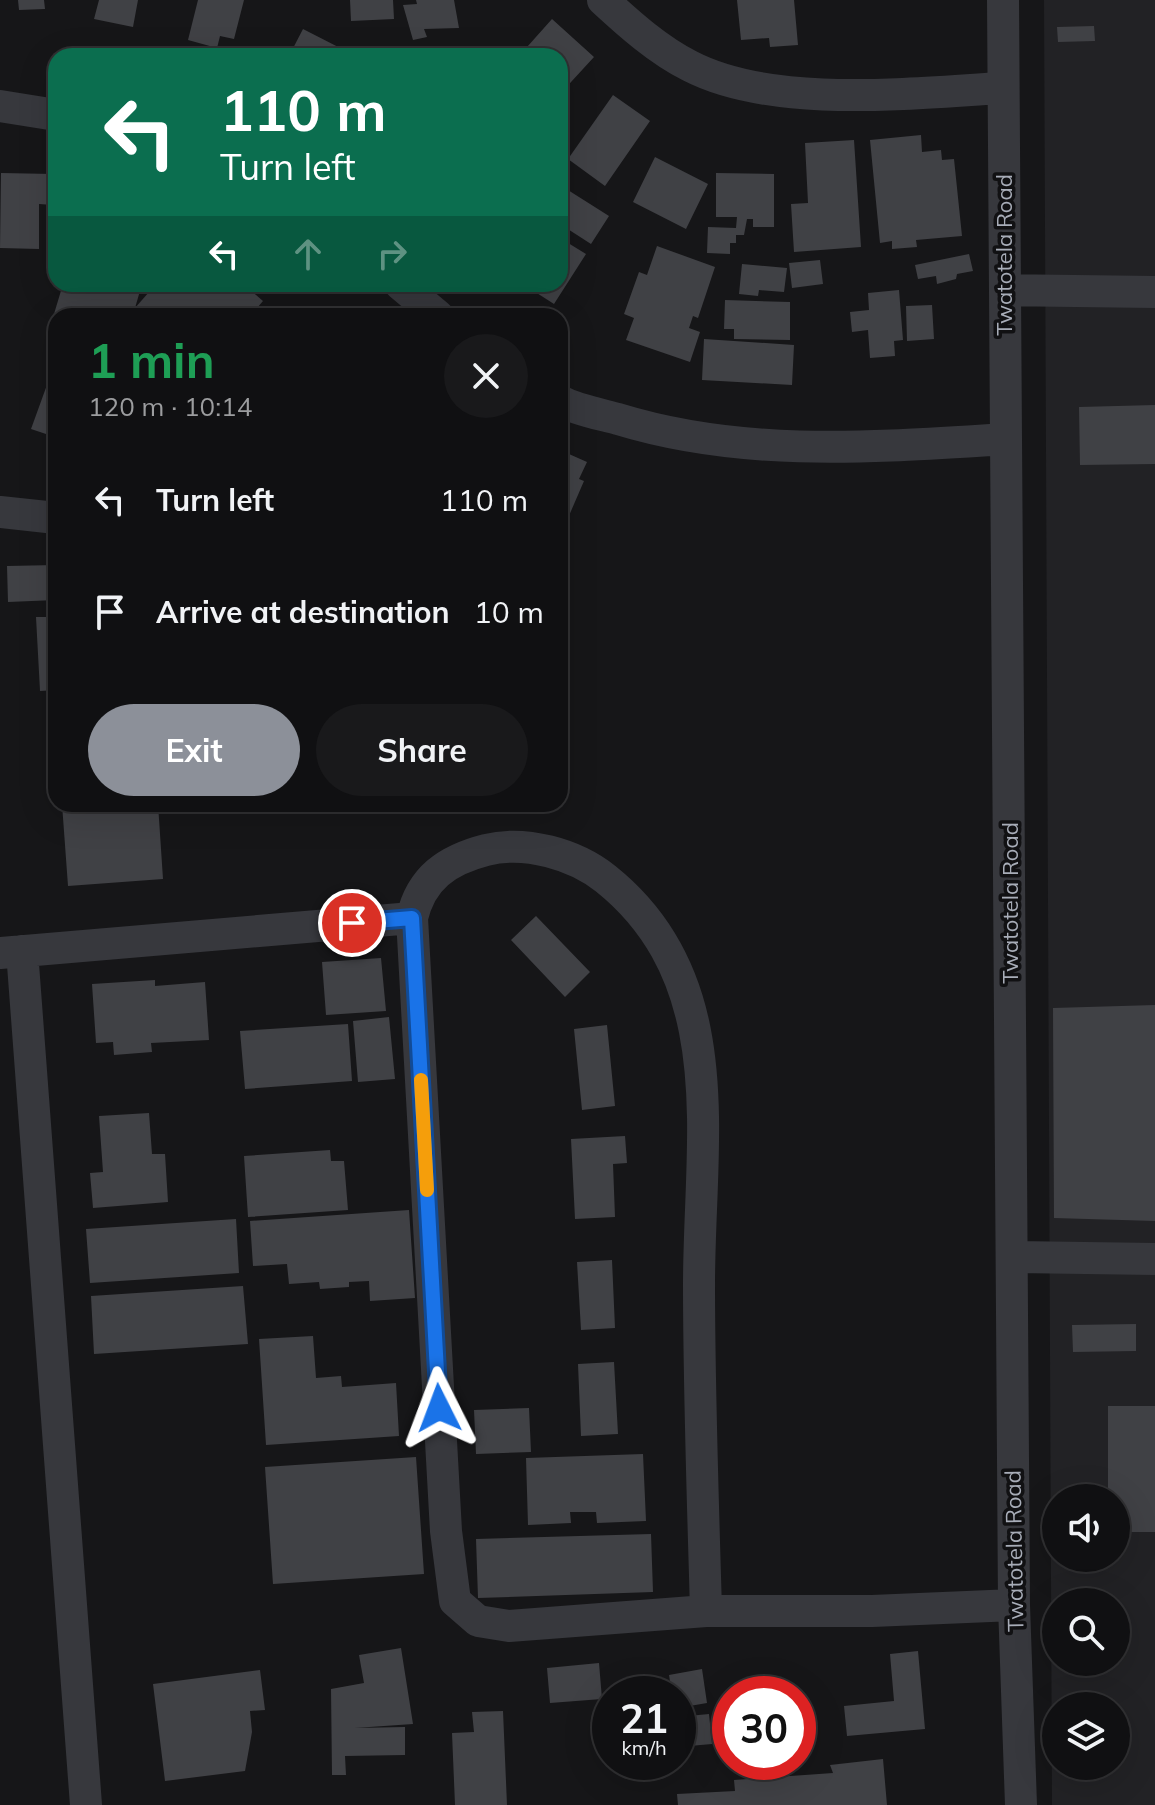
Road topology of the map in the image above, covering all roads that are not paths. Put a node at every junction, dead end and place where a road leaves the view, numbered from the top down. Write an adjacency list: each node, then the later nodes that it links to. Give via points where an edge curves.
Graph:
1 (603, 0): 3 (street, via 689,66 728,82 862,95)
2 (1003, 0): 3 (street, Twatotela Road)
3 (1003, 88): 6 (street, Twatotela Road)
4 (0, 106): 5 (street)
5 (48, 114)
6 (1005, 290): 8 (street); 11 (street, Twatotela Road)
7 (410, 292): 9 (street)
8 (1155, 292)
9 (428, 308)
10 (568, 404): 11 (street, via 648,429 738,445 819,449)
11 (1006, 439): 16 (street, Twatotela Road)
12 (0, 512): 13 (street)
13 (48, 517)
14 (412, 918): 15 (street); 19 (street, via 446,1531 455,1601 478,1621 509,1626); 19 (street, via 418,893 459,858 490,849 525,848 568,857 592,868 644,913 688,999 701,1053 704,1113 699,1282)
15 (11, 952): 20 (street)
16 (1012, 1257): 17 (street); 18 (street, Twatotela Road)
17 (1155, 1259)
18 (1014, 1605): 19 (street); 21 (street, Twatotela Road)
19 (706, 1611)
20 (86, 1805)
21 (1021, 1805)

